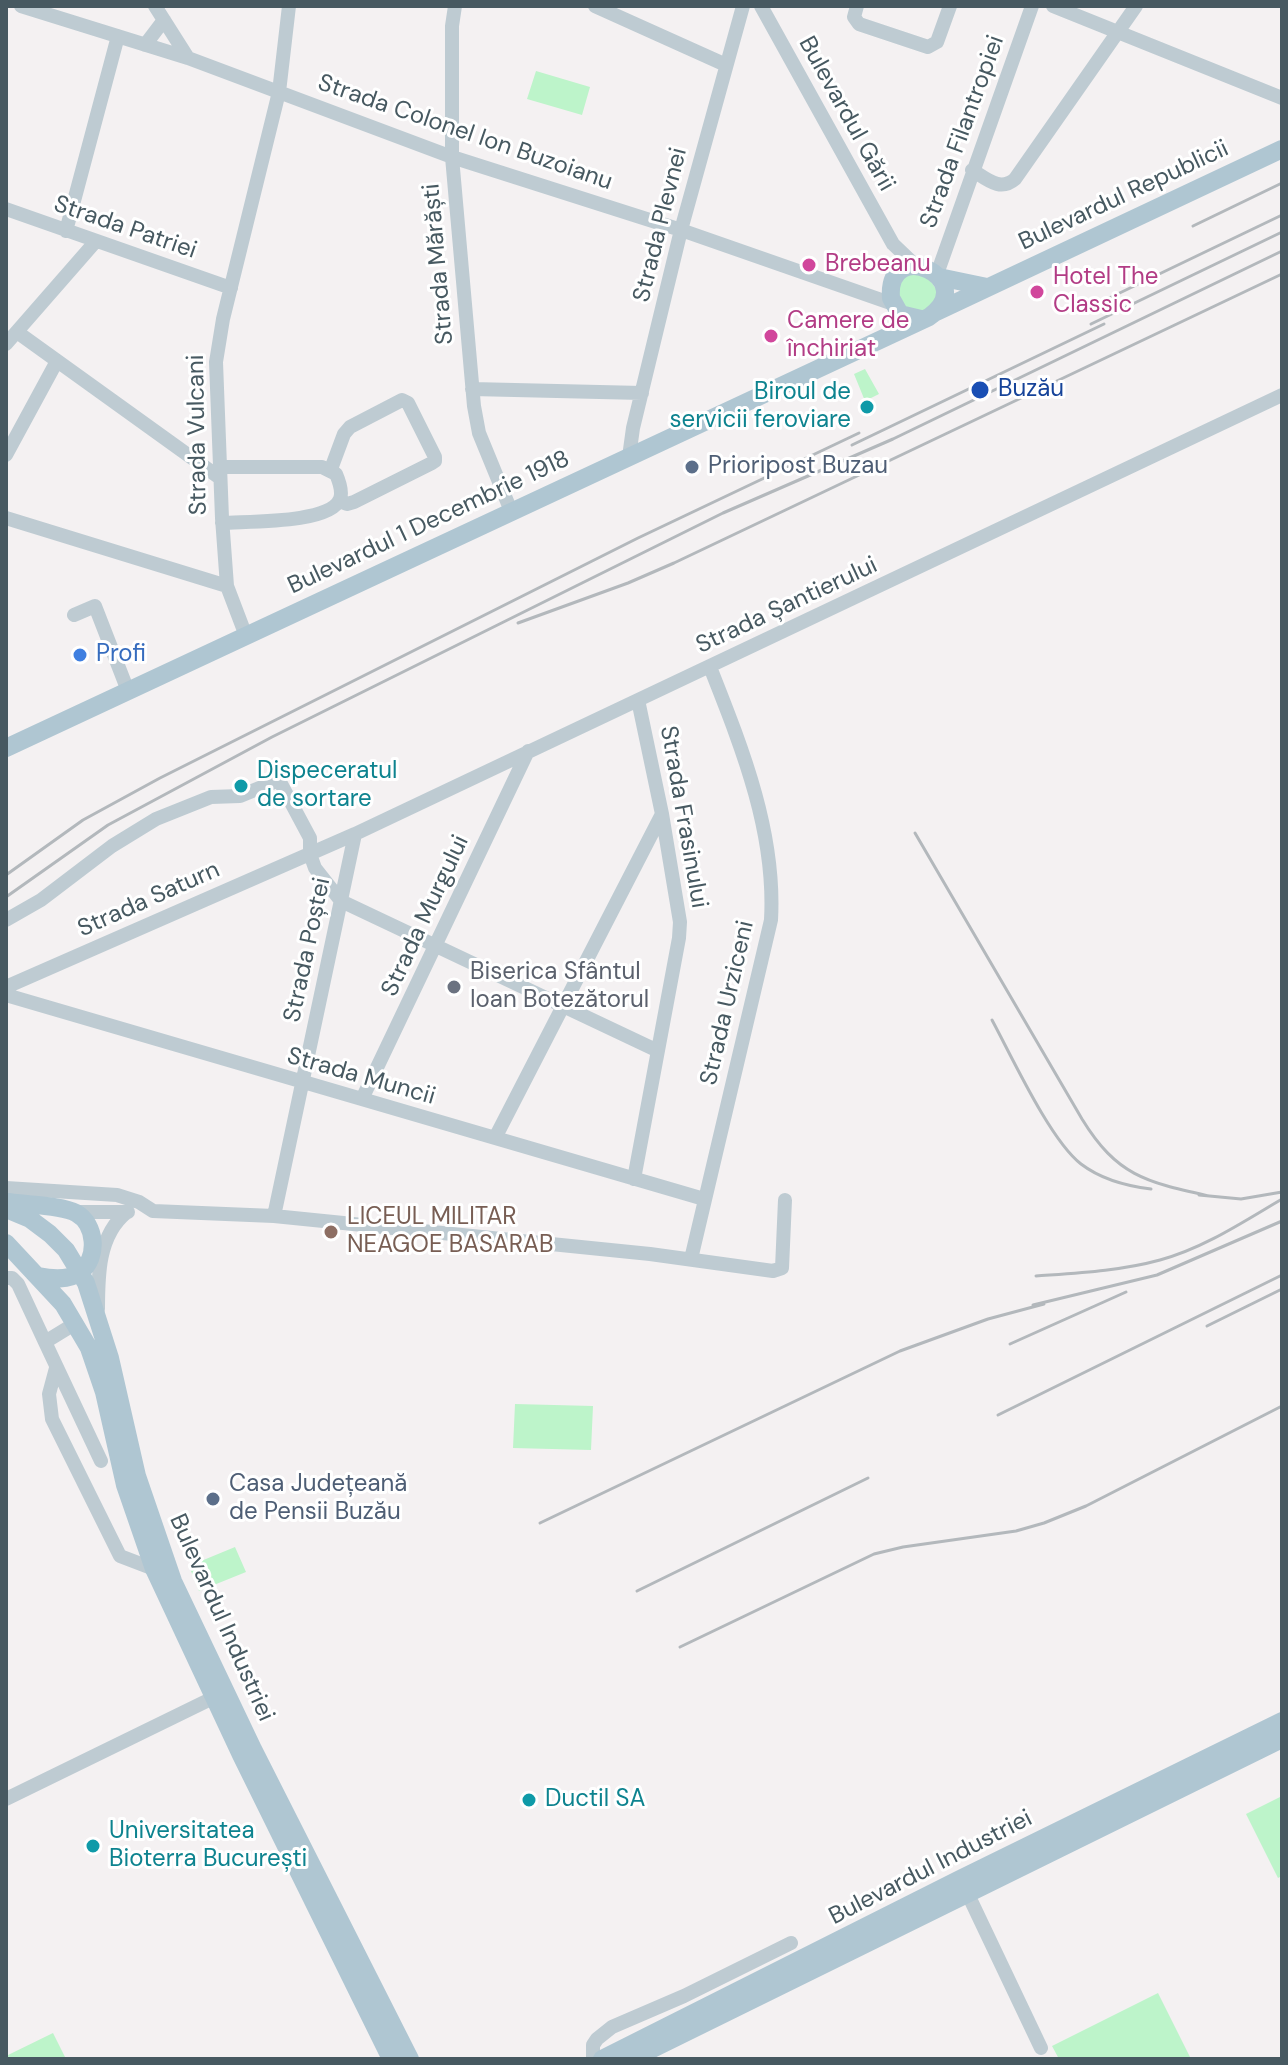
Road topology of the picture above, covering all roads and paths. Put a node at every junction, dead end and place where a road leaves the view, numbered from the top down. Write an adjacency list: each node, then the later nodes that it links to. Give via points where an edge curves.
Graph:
1 (21, 6): 15 (street, Strada Colonel Ion Buzoianu)
2 (155, 6): 13 (street)
3 (289, 6): 19 (street, Strada Vulcani)
4 (455, 6): 22 (street, Strada Mărăști)
5 (595, 6): 18 (street)
6 (743, 6): 18 (street, Strada Plevnei)
7 (761, 6): 28 (street, Bulevardul Gării)
8 (857, 6): 9 (street, via 854,17 859,24 928,47 937,42)
9 (950, 6)
10 (1032, 6): 23 (street, Strada Filantropiei)
11 (1053, 6): 14 (street)
12 (1136, 6): 14 (street)
13 (164, 20): 16 (street); 17 (street)
14 (1118, 32): 20 (street); 23 (street, via 1011,183 998,185)
15 (118, 36): 16 (street, Strada Colonel Ion Buzoianu); 26 (street)
16 (145, 45): 17 (street, Strada Colonel Ion Buzoianu)
17 (188, 58): 19 (street, Strada Colonel Ion Buzoianu)
18 (726, 65): 25 (street, Strada Plevnei)
19 (279, 92): 22 (street, Strada Colonel Ion Buzoianu); 31 (street, Strada Vulcani)
20 (1282, 98)
21 (1282, 149): 30 (main road, Bulevardul Republicii)
22 (452, 157): 25 (street, Strada Colonel Ion Buzoianu); 38 (street, Strada Mărăști)
23 (972, 170): 29 (street, Strada Filantropiei)
24 (6, 209): 26 (street, Strada Patriei)
25 (681, 230): 32 (street, Strada Colonel Ion Buzoianu); 39 (street, Strada Plevnei)
26 (66, 231): 27 (street, Strada Patriei)
27 (96, 241): 31 (street, Strada Patriei); 34 (street)
28 (907, 269): 29 (main road, via 931,269); 32 (main road, via 891,285)
29 (938, 275): 30 (main road); 33 (main road, via 944,295)
30 (987, 287): 33 (main road, Bulevardul Republicii)
31 (231, 288): 44 (street, Strada Vulcani, via 216,362)
32 (894, 306): 33 (main road, via 907,317); 35 (main road)
33 (928, 315): 35 (main road, Bulevardul 1 Decembrie 1918)
34 (17, 332): 36 (street); 37 (street)
35 (873, 343): 42 (main road, Bulevardul 1 Decembrie 1918)
36 (6, 344)
37 (57, 361): 41 (street); 44 (street)
38 (472, 389): 39 (street); 46 (street, Strada Mărăști, via 479,433)
39 (642, 393): 42 (street, Strada Plevnei)
40 (1282, 395): 52 (street, Strada Șantierului)
41 (6, 455)
42 (629, 457): 46 (main road, Bulevardul 1 Decembrie 1918)
43 (331, 469): 44 (street, via 298,466); 45 (street, via 340,482); 45 (street, via 350,427 402,400 435,457 354,502)
44 (220, 473): 48 (street, Strada Vulcani)
45 (339, 501): 48 (street, via 314,516)
46 (511, 511): 51 (main road, Bulevardul 1 Decembrie 1918)
47 (6, 518): 49 (street)
48 (222, 523): 49 (street, Strada Vulcani)
49 (227, 586): 51 (street, Strada Vulcani)
50 (74, 615): 53 (street, via 95,606)
51 (246, 636): 53 (main road, Bulevardul 1 Decembrie 1918)
52 (710, 667): 54 (street, Strada Șantierului); 72 (street, Strada Urziceni, via 754,788 770,864 772,906)
53 (128, 691): 55 (main road, Bulevardul 1 Decembrie 1918)
54 (638, 700): 56 (street, Strada Șantierului); 57 (street, Strada Frasinului)
55 (6, 748)
56 (528, 751): 58 (street, Strada Șantierului); 62 (street, Strada Murgului)
57 (662, 814): 65 (street); 66 (street, Strada Frasinului, via 680,922)
58 (355, 834): 59 (street, Strada Șantierului); 60 (street, Strada Poștei)
59 (310, 854): 60 (street, via 317,872); 61 (street, via 310,838 282,782 276,780 240,796 211,797 156,819); 63 (street, Strada Saturn)
60 (341, 901): 62 (street); 67 (street, Strada Poștei)
61 (6, 920)
62 (437, 947): 65 (street); 68 (street, Strada Murgului)
63 (6, 987)
64 (6, 995): 67 (street, Strada Muncii)
65 (563, 1005): 66 (street); 69 (street)
66 (656, 1050): 70 (street, Strada Frasinului)
67 (302, 1083): 68 (street, Strada Muncii); 80 (street, Strada Poștei)
68 (362, 1099): 69 (street, Strada Muncii)
69 (495, 1138): 70 (street, Strada Muncii)
70 (634, 1179): 72 (street, Strada Muncii)
71 (6, 1188): 77 (street, via 117,1195)
72 (704, 1199): 84 (street, Strada Urziceni)
73 (785, 1200): 84 (street, via 782,1268)
74 (6, 1202): 75 (main road)
75 (51, 1208): 78 (main road); 81 (main road)
76 (6, 1209): 81 (main road, Bulevardul Industriei)
77 (153, 1211): 79 (street); 80 (street)
78 (75, 1212): 79 (street); 86 (main road, via 92,1232)
79 (127, 1212): 82 (street)
80 (274, 1216): 84 (street)
81 (30, 1219): 85 (main road, via 22,1237); 86 (main road, Bulevardul Industriei)
82 (109, 1237): 86 (street); 89 (street, via 98,1269)
83 (6, 1243): 85 (main road, Bulevardul Industriei)
84 (691, 1259)
85 (24, 1261): 87 (main road, Bulevardul Industriei)
86 (86, 1265): 87 (main road, via 60,1279); 89 (main road, Bulevardul Industriei)
87 (38, 1276): 90 (main road, Bulevardul Industriei)
88 (6, 1278): 91 (street, via 18,1284)
89 (98, 1313): 95 (main road, Bulevardul Industriei, via 137,1476)
90 (76, 1323): 91 (street); 94 (main road, Bulevardul Industriei, via 96,1366 125,1485)
91 (45, 1342): 92 (street)
92 (56, 1368): 93 (street); 94 (street, via 49,1394 52,1419 98,1515 120,1556)
93 (101, 1461)
94 (154, 1569): 95 (main road, Bulevardul Industriei)
95 (219, 1694): 98 (street); 105 (main road, Bulevardul Industriei)
96 (1282, 1721): 99 (main road, Bulevardul Industriei)
97 (1282, 1739): 99 (main road, Bulevardul Industriei)
98 (6, 1799)
99 (1138, 1802): 100 (main road, Bulevardul Industriei)
100 (964, 1887): 103 (main road, Bulevardul Industriei); 104 (street); 108 (main road, Bulevardul Industriei)
101 (791, 1943): 102 (street)
102 (682, 1991): 103 (street); 106 (street, via 602,2034 593,2045)
103 (693, 2013): 107 (main road, Bulevardul Industriei)
104 (1041, 2048)
105 (403, 2058)
106 (593, 2059)
107 (602, 2059)
108 (632, 2059)

